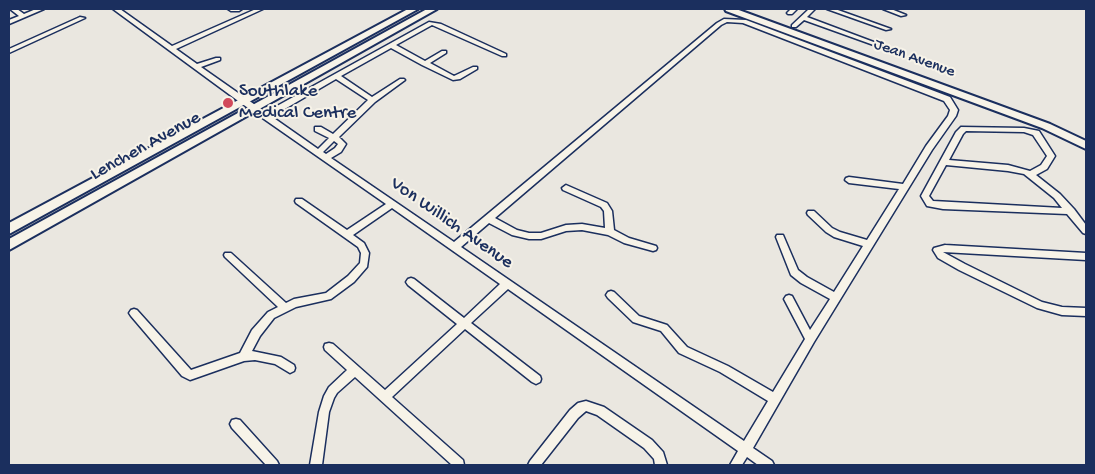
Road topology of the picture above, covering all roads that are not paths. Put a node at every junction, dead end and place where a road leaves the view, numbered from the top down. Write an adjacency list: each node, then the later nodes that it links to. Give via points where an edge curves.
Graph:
1 (13, 9): 15 (street)
2 (41, 9): 15 (street)
3 (116, 9): 24 (street, Von Willich Avenue)
4 (231, 9): 5 (street)
5 (238, 9)
6 (260, 9): 24 (street)
7 (414, 9): 36 (main road, Lenchen Avenue)
8 (433, 9): 37 (main road, Lenchen Avenue)
9 (730, 9): 34 (main road, Jean Avenue)
10 (748, 9): 19 (main road, Jean Avenue)
11 (812, 9): 17 (street)
12 (830, 9): 20 (street)
13 (886, 9): 14 (street)
14 (903, 15)
15 (23, 16): 18 (street)
16 (82, 18): 25 (street)
17 (803, 18): 19 (street); 23 (street)
18 (9, 22)
19 (794, 26): 34 (main road, Jean Avenue)
20 (888, 29)
21 (9, 43): 25 (street)
22 (392, 46): 27 (street, via 436,23); 29 (street); 32 (street)
23 (884, 47)
24 (173, 48): 30 (street, Von Willich Avenue)
25 (12, 49)
26 (444, 52): 29 (street)
27 (504, 55)
28 (218, 59): 30 (street)
29 (424, 64): 31 (street, via 453,78)
30 (198, 66): 36 (street, Von Willich Avenue)
31 (475, 68)
32 (338, 77): 35 (street); 38 (street)
33 (402, 80): 35 (street)
34 (965, 92): 40 (main road, Jean Avenue, via 1050,120); 42 (main road, Jean Avenue)
35 (372, 100): 41 (street)
36 (244, 101): 37 (street, Von Willich Avenue); 54 (main road, Lenchen Avenue)
37 (256, 108): 43 (street, Von Willich Avenue); 60 (main road, Lenchen Avenue)
38 (280, 108)
39 (318, 128): 41 (street)
40 (1086, 136)
41 (335, 138): 43 (street, via 341,141 341,147)
42 (1086, 145)
43 (322, 155): 50 (street, Von Willich Avenue)
44 (943, 162): 45 (street, via 1014,169); 45 (street, via 962,130 1029,130 1039,136 1052,156 1044,167); 51 (street, via 925,192 926,201 930,204)
45 (1030, 174): 51 (street)
46 (849, 180): 47 (street)
47 (905, 187): 53 (street, via 952,116 954,110 950,102 942,96 744,21 729,20 719,24); 59 (street)
48 (566, 188): 56 (street, via 604,205 608,211)
49 (299, 201): 57 (street)
50 (392, 204): 57 (street); 61 (street, Von Willich Avenue)
51 (1070, 211): 55 (street)
52 (811, 213): 59 (street, via 837,235)
53 (488, 218): 56 (street, via 515,233 529,236 573,227); 61 (street)
54 (9, 229)
55 (1086, 231)
56 (610, 232): 62 (street, via 627,241)
57 (348, 234): 70 (street, via 365,253 364,264 358,272 328,296)
58 (780, 237): 68 (street, via 794,272)
59 (870, 244): 68 (street)
60 (9, 245)
61 (455, 247): 66 (street, Von Willich Avenue)
62 (653, 248)
63 (228, 255): 70 (street)
64 (1086, 256): 71 (street, via 937,250 941,256 1040,305 1062,311)
65 (411, 282): 73 (street)
66 (507, 284): 73 (street); 83 (street, Von Willich Avenue)
67 (610, 295): 81 (street, via 636,320 664,328 683,350 724,369)
68 (836, 298): 74 (street)
69 (789, 299): 74 (street)
70 (284, 307): 76 (street, via 263,323)
71 (1086, 312)
72 (134, 313): 76 (street, via 190,375)
73 (464, 324): 79 (street); 80 (street)
74 (810, 339): 81 (street)
75 (329, 347): 78 (street)
76 (244, 356): 77 (street, via 268,357)
77 (290, 368)
78 (354, 371): 80 (street); 87 (street, via 329,396)
79 (536, 379)
80 (385, 397): 85 (street)
81 (775, 399): 83 (street)
82 (236, 424): 86 (street)
83 (746, 450): 84 (street, Von Willich Avenue); 90 (street)
84 (761, 463)
85 (459, 464)
86 (273, 465)
87 (316, 465)
88 (534, 465): 89 (street, via 574,414 586,406 600,411 648,444 659,456)
89 (661, 465)
90 (736, 465)

